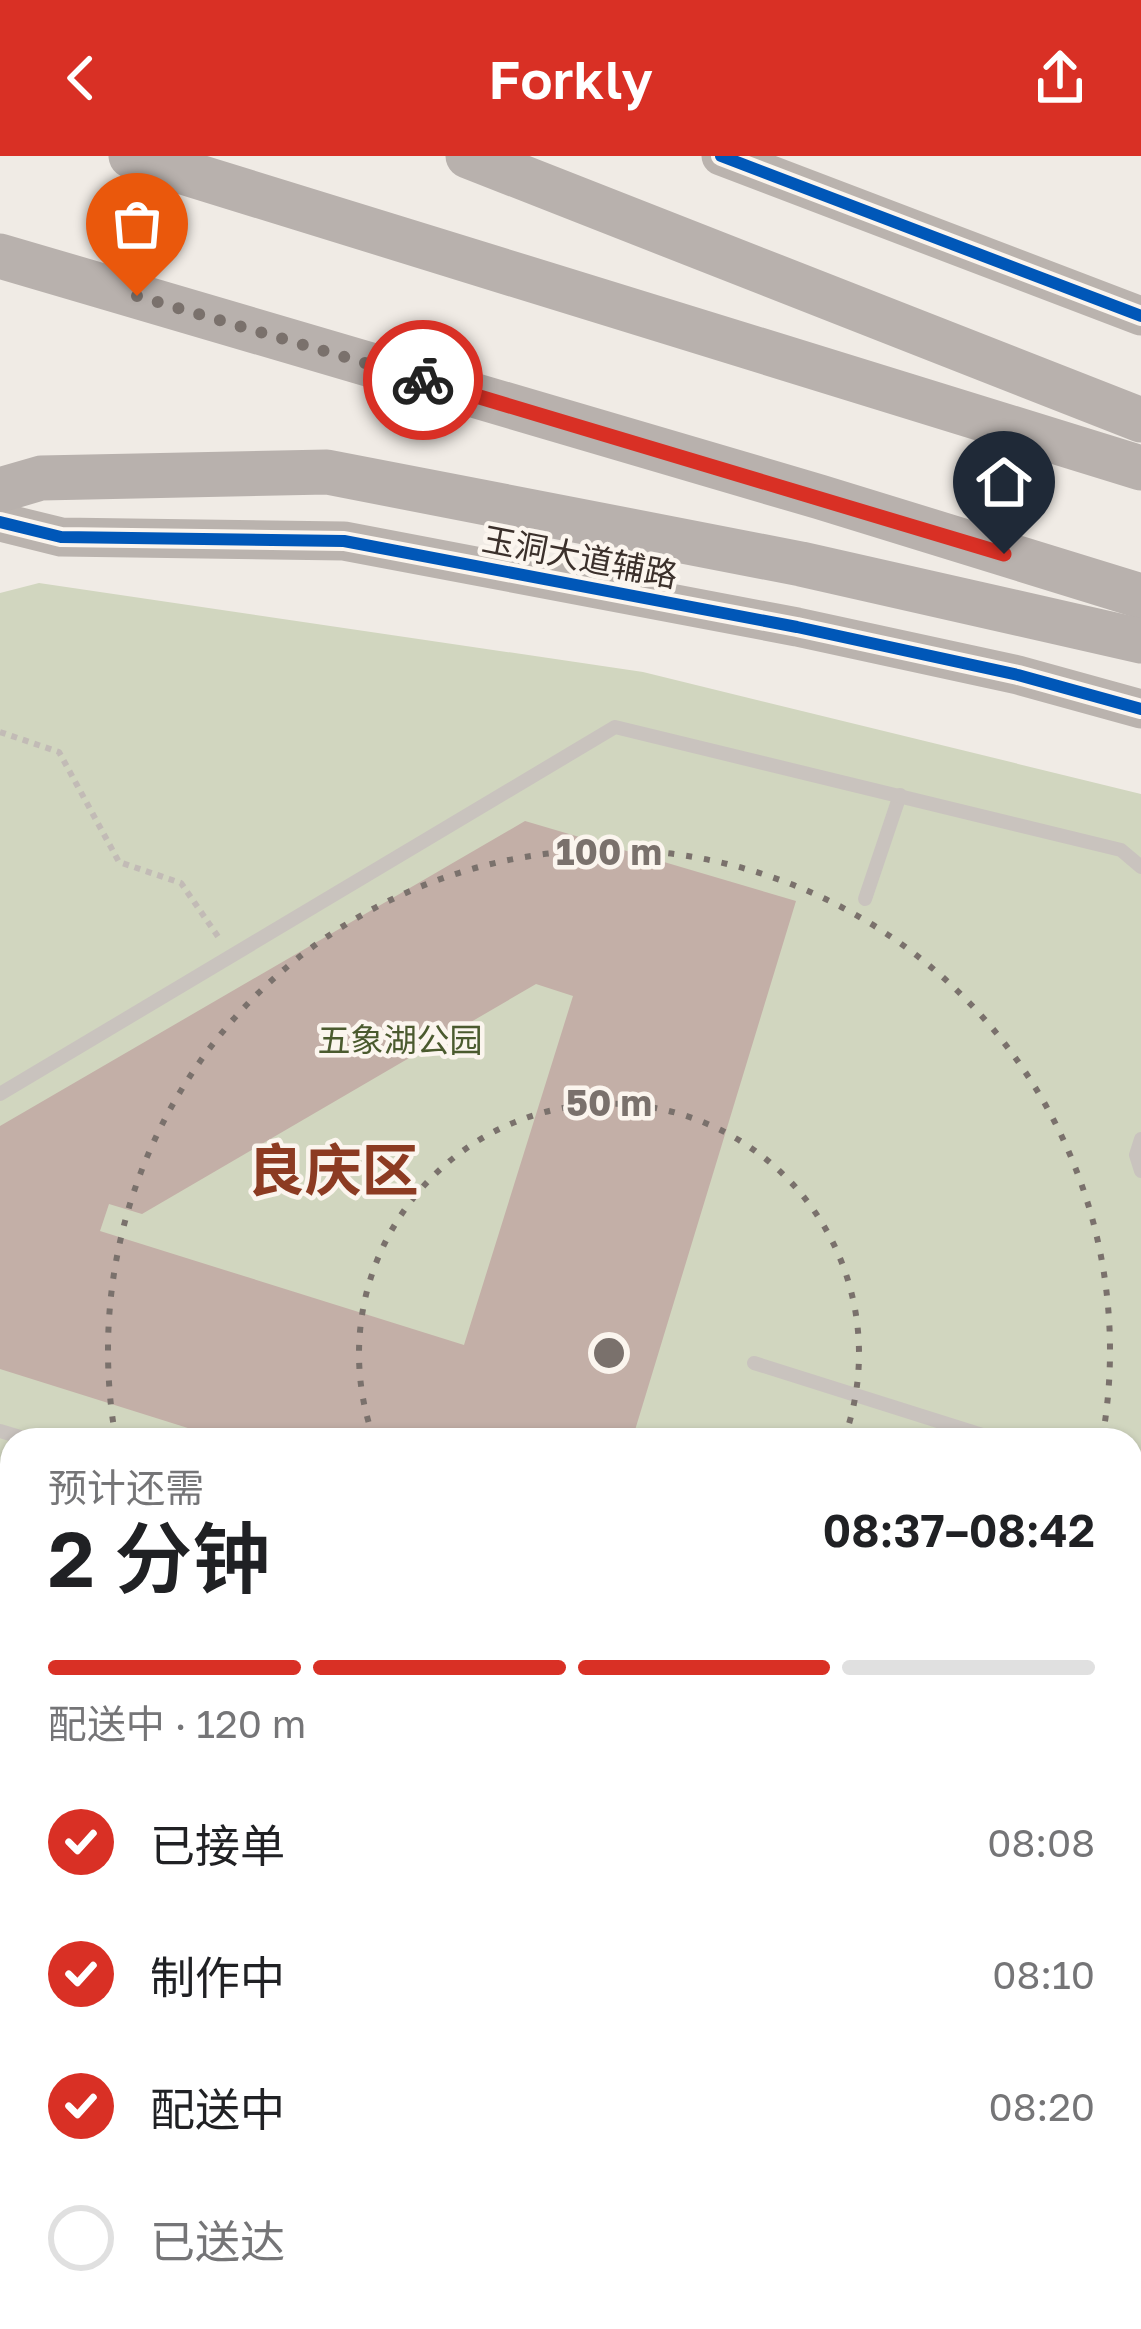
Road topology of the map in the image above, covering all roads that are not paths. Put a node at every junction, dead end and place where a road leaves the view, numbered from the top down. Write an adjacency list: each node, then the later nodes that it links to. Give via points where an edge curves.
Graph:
1 (131, 156): 7 (main road)
2 (468, 156): 6 (main road)
3 (721, 156): 5 (street)
4 (0, 256): 12 (main road)
5 (1141, 316)
6 (1141, 421)
7 (1141, 469)
8 (0, 490): 13 (main road, via 41,478 327,472)
9 (0, 522): 10 (street, 玉洞大道辅路)
10 (61, 537): 11 (street); 14 (street, 玉洞大道辅路, via 344,542 797,627)
11 (0, 548)
12 (1141, 596)
13 (1141, 640)
14 (1141, 709)
15 (901, 795): 16 (lane, via 1121,850); 17 (lane); 18 (lane, via 615,727)
16 (1141, 867)
17 (865, 899)
18 (0, 1094)
19 (1141, 1139): 20 (lane)
20 (1141, 1172)
21 (754, 1363): 22 (lane)
22 (960, 1428)

